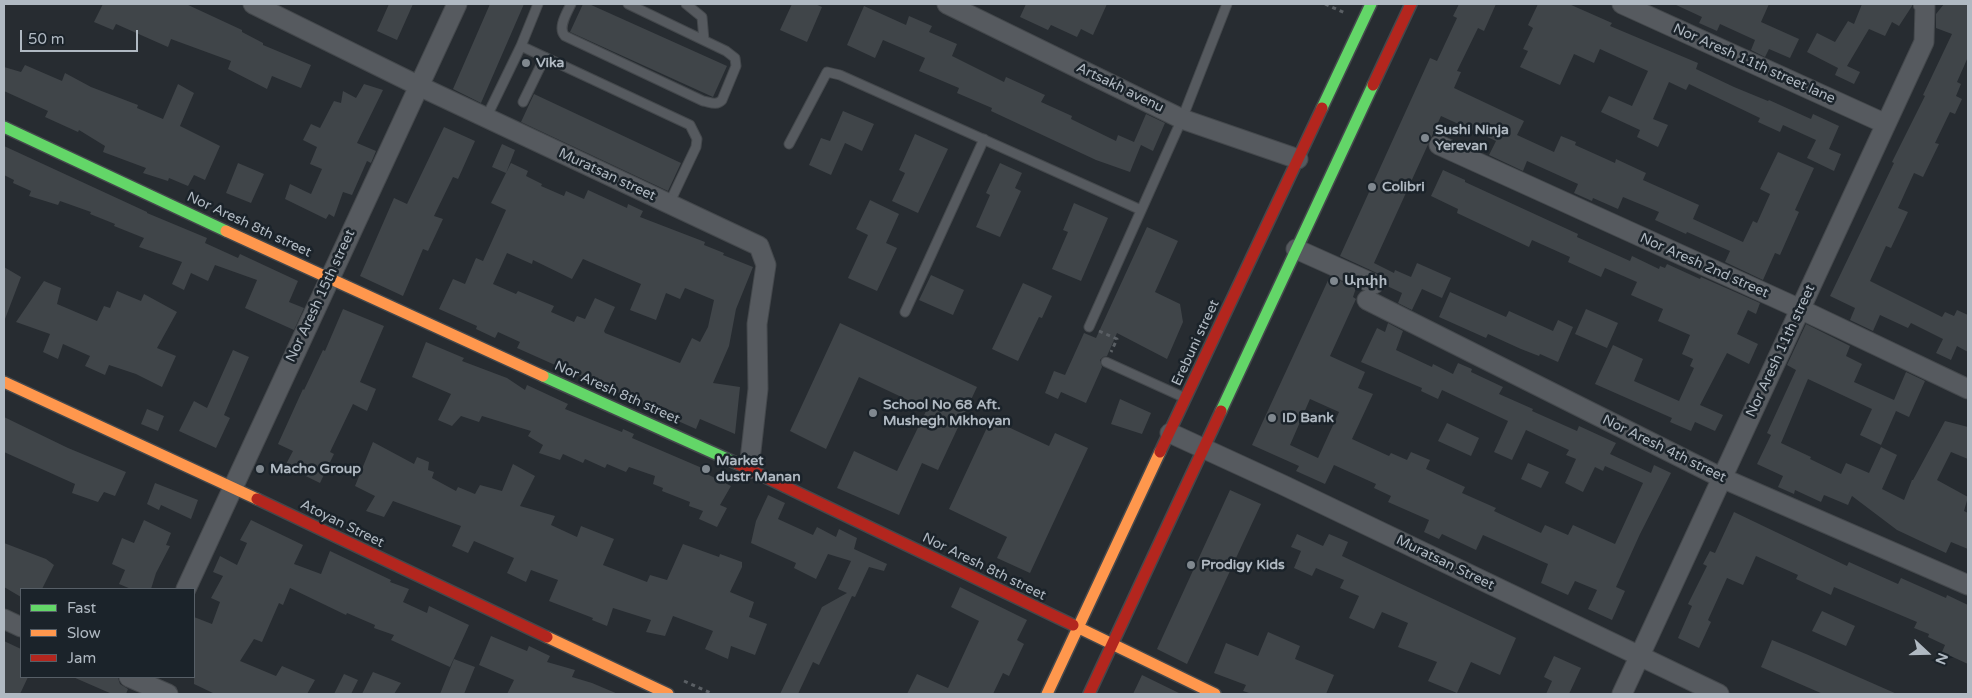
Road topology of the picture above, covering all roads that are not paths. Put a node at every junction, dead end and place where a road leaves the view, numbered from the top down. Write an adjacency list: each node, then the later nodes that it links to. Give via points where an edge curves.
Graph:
1 (253, 4): 16 (street, Muratsan street)
2 (457, 4): 16 (street, Nor Aresh 15th street)
3 (538, 4): 14 (lane)
4 (571, 4): 13 (lane, via 561,28 565,36 716,104 722,100 736,66 735,58)
5 (628, 4): 13 (lane)
6 (686, 4): 13 (lane, via 702,17)
7 (947, 4): 19 (street, Artsakh avenu)
8 (1227, 4): 19 (lane)
9 (1371, 4): 25 (main road, Erebuni street)
10 (1411, 4): 28 (main road)
11 (1622, 4): 20 (street, Nor Aresh 11th street lane)
12 (1924, 4): 20 (street, Nor Aresh 11th street, via 1924,42)
13 (704, 40)
14 (521, 46): 15 (lane); 18 (lane)
15 (545, 57): 17 (lane); 26 (lane, via 690,125 697,139 696,147)
16 (419, 86): 18 (street, Muratsan street); 29 (street, Nor Aresh 15th street)
17 (523, 102)
18 (486, 118): 26 (street, Muratsan street)
19 (1182, 119): 25 (street, Artsakh avenu); 27 (lane)
20 (1886, 124): 30 (street, Nor Aresh 11th street)
21 (4, 127): 29 (main road, Nor Aresh 8th street)
22 (984, 139): 23 (lane, via 827,72); 27 (lane); 31 (lane)
23 (789, 144)
24 (1439, 145): 30 (street, Nor Aresh 2nd street)
25 (1298, 159): 36 (main road, Erebuni street)
26 (669, 204): 39 (street, Muratsan street, via 758,246 766,265 757,324 758,389)
27 (1141, 210): 32 (lane)
28 (1296, 248): 38 (main road); 40 (street, Nor Aresh 4th street, via 1370,292)
29 (329, 279): 39 (main road, Nor Aresh 8th street); 41 (street, Nor Aresh 15th street)
30 (1800, 309): 35 (street, Nor Aresh 2nd street); 40 (street, Nor Aresh 11th street)
31 (905, 312)
32 (1088, 327)
33 (1106, 362): 36 (lane)
34 (4, 382): 41 (main road, Atoyan Street)
35 (1968, 389)
36 (1186, 399): 37 (main road, Erebuni street)
37 (1170, 433): 38 (street, Muratsan Street); 46 (main road, Erebuni street)
38 (1203, 449): 47 (main road); 48 (street, Muratsan Street, via 1283,484)
39 (749, 469): 46 (main road, Nor Aresh 8th street)
40 (1722, 478): 42 (street, Nor Aresh 4th street); 48 (street, Nor Aresh 11th street)
41 (233, 488): 43 (street, Nor Aresh 15th street); 51 (main road, Atoyan Street)
42 (1968, 585)
43 (186, 588)
44 (4, 619): 45 (street)
45 (20, 627)
46 (1078, 628): 47 (main road, Nor Aresh 8th street); 52 (main road, Erebuni street)
47 (1112, 645): 53 (main road); 54 (main road, Nor Aresh 8th street)
48 (1639, 657): 55 (street, Nor Aresh 11th street); 56 (street, Muratsan Street)
49 (139, 683): 50 (street)
50 (168, 694)
51 (668, 694)
52 (1047, 694)
53 (1089, 694)
54 (1214, 694)
55 (1622, 694)
56 (1719, 694)

